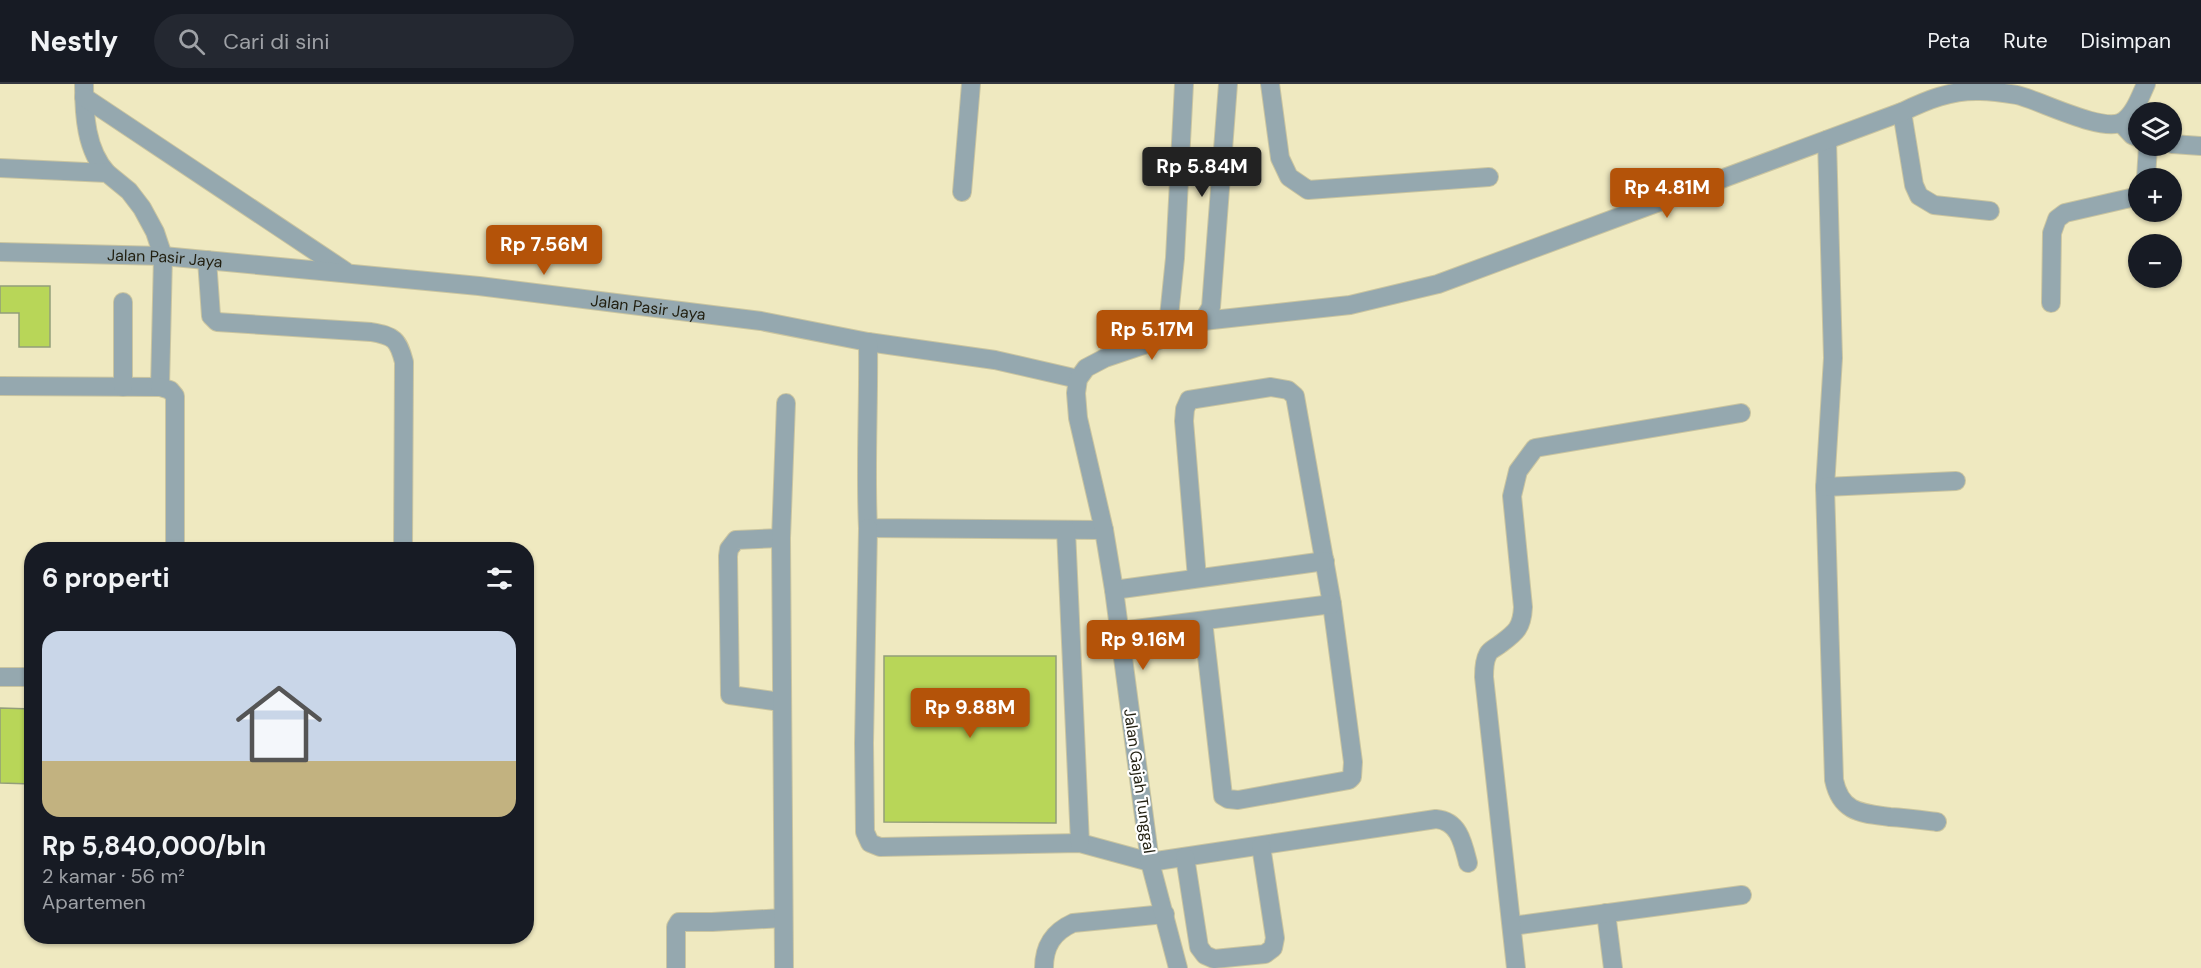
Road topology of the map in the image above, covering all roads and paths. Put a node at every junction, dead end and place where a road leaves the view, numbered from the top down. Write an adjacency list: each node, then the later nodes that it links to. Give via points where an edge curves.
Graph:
1 (971, 84): 16 (street)
2 (1184, 84): 26 (street)
3 (1228, 84): 25 (street, via 1211,307)
4 (1270, 84): 15 (street, via 1280,158 1289,177 1308,190)
5 (2146, 84): 8 (street, via 2133,111)
6 (84, 90): 14 (street, via 91,145); 22 (street)
7 (1902, 112): 8 (street, via 1939,95 1979,90 2017,96 2107,125); 10 (street); 18 (street, via 1919,196 1934,205)
8 (2121, 123): 9 (street)
9 (2128, 131)
10 (1827, 140): 25 (street, via 1438,284 1350,305); 35 (street, via 1833,358)
11 (2182, 145): 12 (street)
12 (2201, 146)
13 (0, 168): 14 (street)
14 (107, 173): 20 (street, via 142,208)
15 (1489, 177)
16 (962, 192)
17 (2128, 199): 24 (street, via 2065,213 2057,219 2052,233)
18 (1989, 211)
19 (0, 252): 20 (street, Jalan Pasir Jaya)
20 (163, 256): 21 (street, Jalan Pasir Jaya); 31 (street)
21 (207, 260): 22 (street, Jalan Pasir Jaya); 41 (street, via 211,316 217,322 371,332 395,339 404,362)
22 (347, 272): 27 (street, Jalan Pasir Jaya, via 761,321)
23 (123, 302): 30 (street)
24 (2051, 303)
25 (1203, 321): 26 (street)
26 (1167, 336): 28 (street, via 1105,358 1086,368)
27 (868, 342): 28 (street, Jalan Pasir Jaya, via 995,360); 36 (street)
28 (1078, 379): 38 (street, Jalan Gajah Tunggal, via 1078,418)
29 (0, 386): 30 (street)
30 (123, 387): 31 (street)
31 (160, 387): 40 (street, via 175,396)
32 (786, 404): 39 (street)
33 (1741, 413): 61 (street, via 1535,448 1518,471 1512,496 1522,620 1511,636 1488,653 1484,664)
34 (1956, 481): 35 (street)
35 (1825, 486): 51 (street, via 1836,791 1860,813)
36 (868, 528): 37 (street); 52 (street, via 864,753 865,832 870,843 880,847)
37 (1066, 530): 38 (street); 52 (street)
38 (1104, 530): 44 (street, Jalan Gajah Tunggal)
39 (782, 538): 50 (street); 50 (street, via 736,540 729,549 728,568 730,695)
40 (175, 542)
41 (403, 542)
42 (1325, 561): 43 (street); 43 (street, via 1295,396 1288,390 1271,387 1189,400 1185,410); 45 (street)
43 (1197, 578): 44 (street)
44 (1114, 590): 47 (street, Jalan Gajah Tunggal)
45 (1332, 604): 46 (street); 46 (street, via 1352,777 1344,783 1238,800 1223,796)
46 (1203, 621): 47 (street)
47 (1120, 631): 55 (street, Jalan Gajah Tunggal)
48 (0, 677): 49 (street)
49 (24, 677)
50 (782, 702): 60 (street)
51 (1937, 822)
52 (1080, 843): 55 (street)
53 (1261, 846): 54 (street); 54 (street, via 1275,938 1273,948 1264,954 1214,959 1205,955 1199,946); 56 (street, via 1436,819 1457,830)
54 (1185, 857): 55 (street)
55 (1150, 862): 59 (street, Jalan Gajah Tunggal)
56 (1468, 863)
57 (1742, 895): 58 (street)
58 (1606, 913): 61 (street); 67 (street)
59 (1165, 914): 64 (street, via 1073,923 1061,928 1044,954); 65 (street, Jalan Gajah Tunggal)
60 (783, 918): 62 (street, via 679,922); 63 (street)
61 (1512, 926): 66 (street)
62 (676, 968)
63 (784, 968)
64 (1044, 968)
65 (1178, 968)
66 (1516, 968)
67 (1613, 968)

